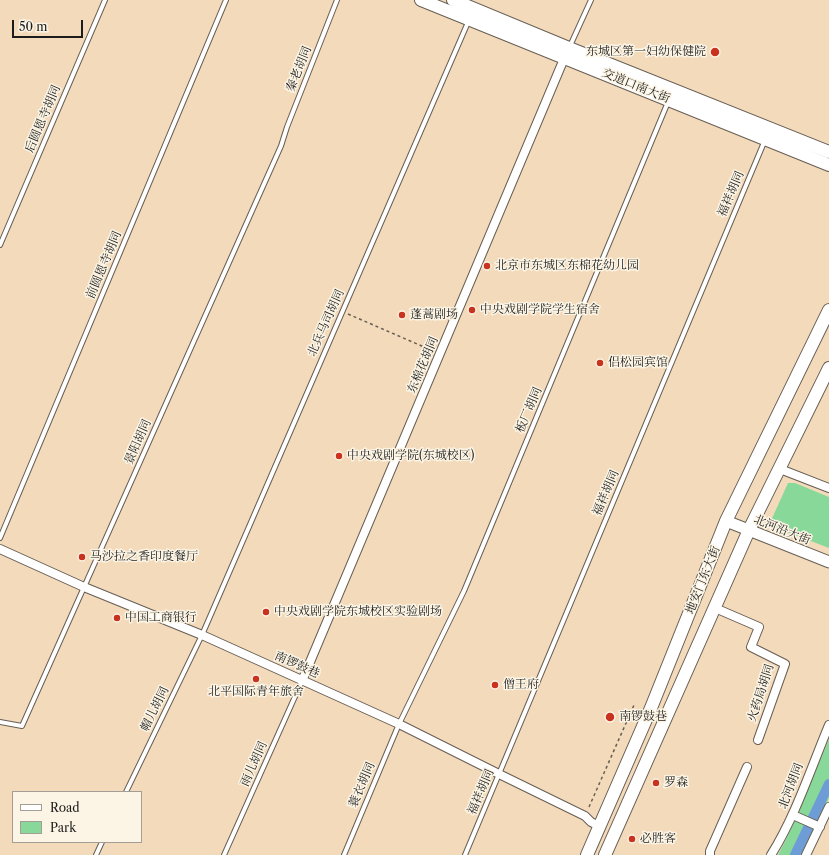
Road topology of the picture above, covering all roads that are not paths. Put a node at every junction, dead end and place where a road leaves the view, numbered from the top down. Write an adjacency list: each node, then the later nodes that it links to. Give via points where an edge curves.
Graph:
1 (105, 0): 14 (lane, 后圆恩寺胡同)
2 (226, 0): 21 (lane, 前圆恩寺胡同)
3 (337, 0): 11 (lane, 秦老胡同)
4 (421, 0): 7 (main road, 交道口南大街)
5 (453, 0): 8 (main road, 交道口南大街)
6 (591, 0): 8 (lane)
7 (469, 20): 8 (main road, 交道口南大街); 26 (lane, 北兵马司胡同)
8 (567, 53): 9 (main road, 交道口南大街); 12 (main road, 交道口南大街); 27 (street, 东棉花胡同)
9 (669, 100): 10 (main road, 交道口南大街); 29 (lane, 板厂胡同, via 464,591)
10 (765, 139): 13 (main road, 交道口南大街); 33 (lane, 福祥胡同)
11 (281, 146): 24 (lane, 景阳胡同)
12 (829, 152)
13 (829, 165)
14 (0, 245)
15 (829, 310): 19 (main road, 地安门东大街)
16 (829, 368): 17 (main road, 地安门东大街)
17 (780, 469): 18 (street); 20 (main road, 地安门东大街)
18 (829, 488)
19 (726, 521): 20 (main road, 北河沿大街); 37 (main road, 地安门东大街, via 651,708)
20 (749, 530): 23 (main road, 北河沿大街); 25 (main road, 地安门东大街)
21 (0, 538)
22 (0, 549): 24 (street, 南锣鼓巷)
23 (829, 562)
24 (84, 587): 26 (street, 南锣鼓巷); 28 (lane, 景阳胡同, via 22,726)
25 (715, 608): 31 (street, 火药局胡同, via 759,626 751,647 785,664); 45 (main road, 地安门东大街)
26 (202, 635): 27 (street, 南锣鼓巷); 34 (lane, 帽儿胡同)
27 (302, 681): 29 (street, 南锣鼓巷); 41 (lane, 雨儿胡同)
28 (0, 722)
29 (399, 724): 33 (street, 南锣鼓巷); 42 (lane, 蓑衣胡同)
30 (829, 725): 36 (street, 北河胡同)
31 (758, 740)
32 (747, 767): 46 (street)
33 (499, 774): 37 (street, 南锣鼓巷, via 585,816); 43 (lane, 福祥胡同)
34 (126, 791)
35 (829, 807): 38 (street)
36 (793, 815): 38 (street); 47 (street, 北河胡同)
37 (599, 826): 44 (main road, 地安门东大街)
38 (820, 827): 48 (street)
39 (102, 843): 40 (lane)
40 (96, 855)
41 (224, 855)
42 (344, 855)
43 (465, 855)
44 (588, 855)
45 (605, 855)
46 (710, 855)
47 (771, 855)
48 (806, 855)

